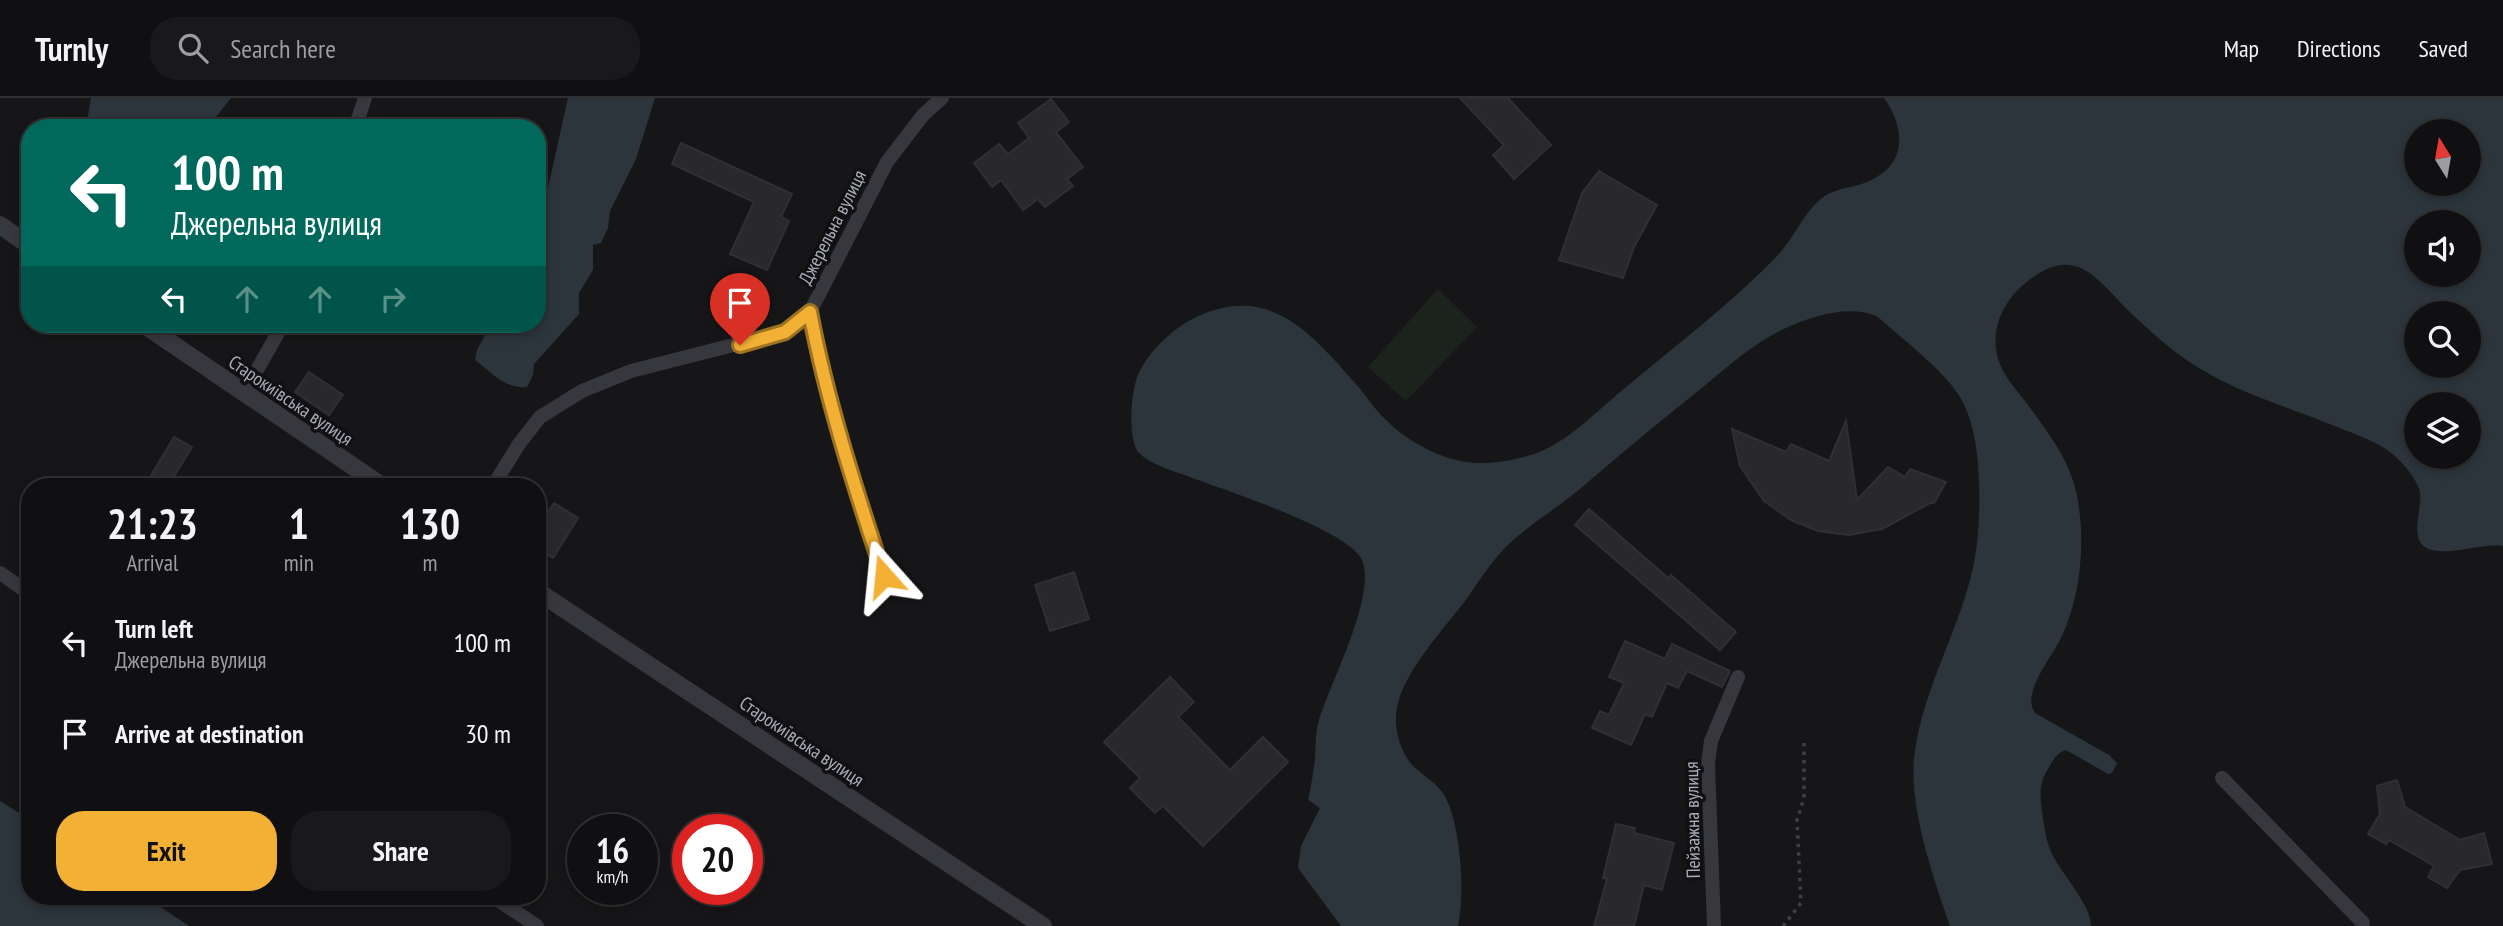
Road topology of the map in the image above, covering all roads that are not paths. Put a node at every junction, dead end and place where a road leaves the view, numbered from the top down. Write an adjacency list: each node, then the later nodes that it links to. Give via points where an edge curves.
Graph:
1 (365, 98): 3 (street)
2 (942, 98): 6 (street, Джерельна вулиця, via 887,162)
3 (358, 119)
4 (0, 225): 5 (street)
5 (21, 240)
6 (810, 312): 11 (street, Джерельна вулиця, via 785,332 631,371 582,391 540,417); 13 (lane, via 842,448)
7 (156, 333): 9 (street, Старокиївська вулиця)
8 (278, 333): 9 (street)
9 (244, 393): 10 (street, Старокиївська вулиця)
10 (370, 478)
11 (498, 478)
12 (0, 573): 14 (street)
13 (884, 576)
14 (21, 588)
15 (546, 597): 21 (street, Старокиївська вулиця)
16 (1738, 677): 22 (street, Пейзажна вулиця, via 1711,741 1708,764)
17 (2222, 778): 19 (street)
18 (506, 905): 20 (street)
19 (2364, 925)
20 (537, 926)
21 (1043, 926)
22 (1714, 926)

